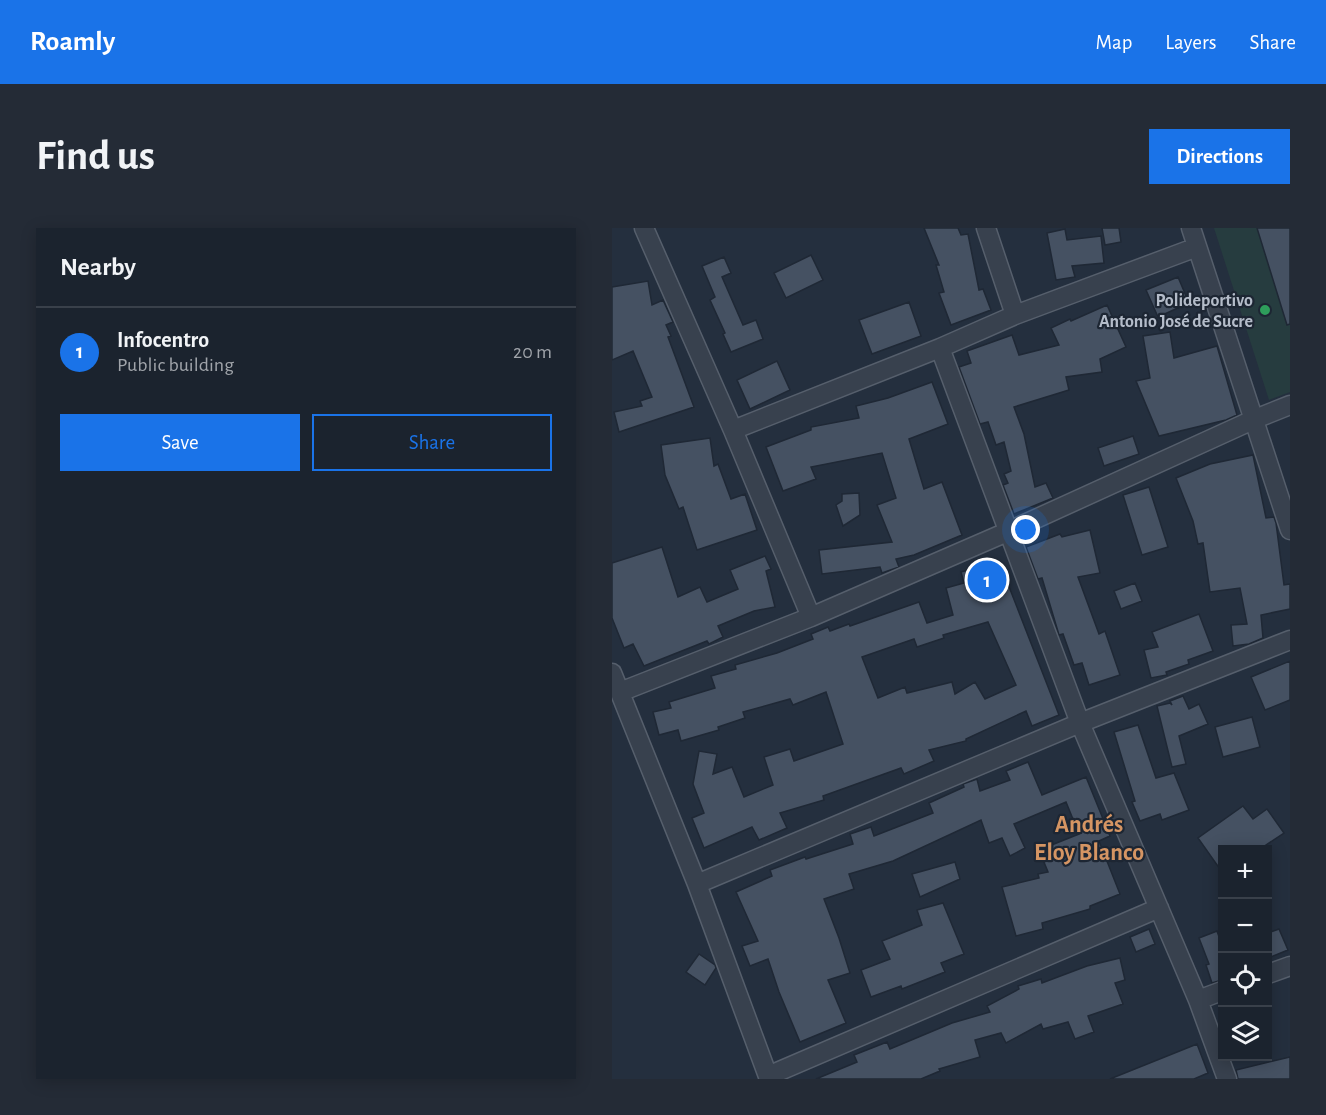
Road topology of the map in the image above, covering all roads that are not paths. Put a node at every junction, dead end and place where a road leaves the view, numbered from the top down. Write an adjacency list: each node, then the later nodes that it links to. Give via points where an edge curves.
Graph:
1 (644, 228): 9 (street)
2 (986, 228): 5 (street)
3 (1191, 228): 4 (street)
4 (1197, 247): 5 (street); 8 (street)
5 (1015, 315): 6 (street)
6 (940, 348): 9 (street); 11 (street)
7 (1290, 405): 8 (street)
8 (1255, 419): 10 (street); 11 (street)
9 (733, 430): 12 (street)
10 (1290, 530)
11 (1007, 532): 12 (street); 16 (street)
12 (811, 618): 15 (street)
13 (1290, 640): 16 (street)
14 (612, 672): 15 (street)
15 (620, 692): 17 (street)
16 (1080, 723): 17 (street); 18 (street)
17 (697, 884): 23 (street)
18 (1159, 908): 22 (street); 23 (street)
19 (1290, 966): 20 (street)
20 (1272, 973)
21 (1218, 992): 22 (street)
22 (1198, 1000): 24 (street)
23 (768, 1078)
24 (1227, 1079)

